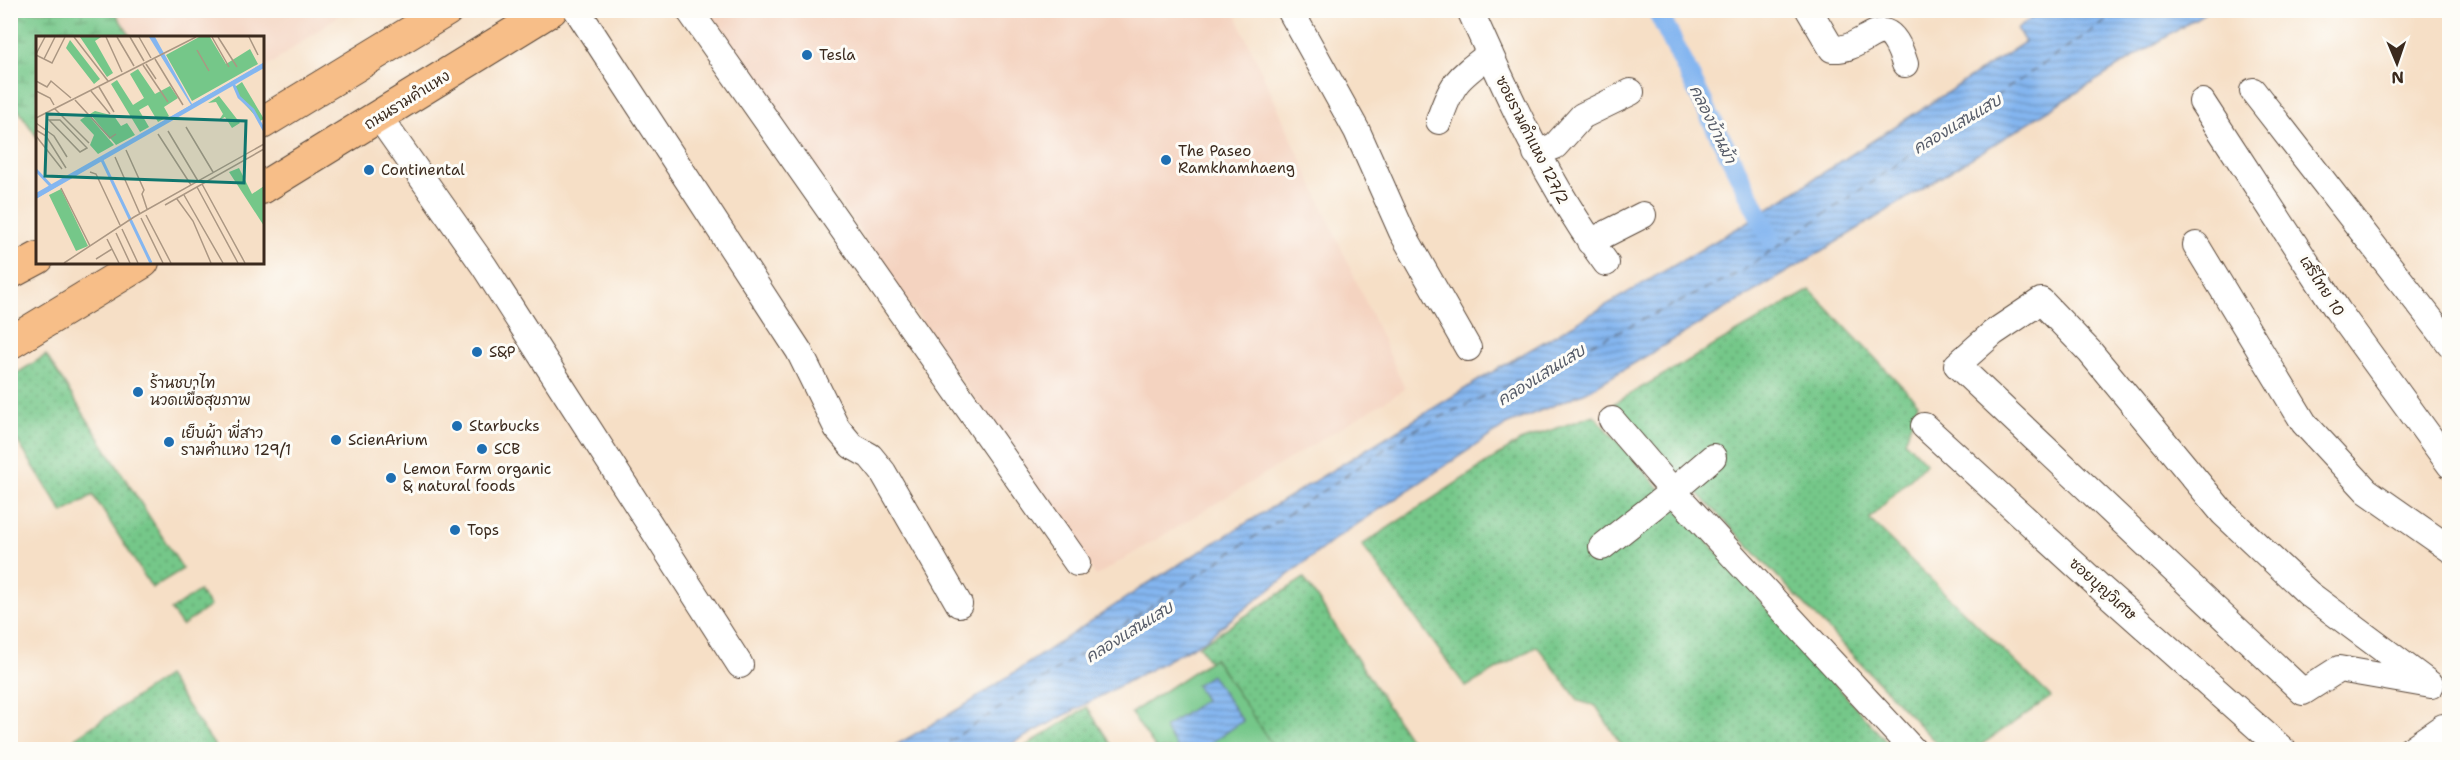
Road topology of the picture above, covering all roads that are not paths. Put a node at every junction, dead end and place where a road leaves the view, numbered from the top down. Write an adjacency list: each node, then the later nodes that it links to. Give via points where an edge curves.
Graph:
1 (447, 10): 15 (main road)
2 (551, 10): 13 (main road, ถนนรามคำแหง)
3 (577, 10): 36 (street, via 799,351 837,428 883,472)
4 (689, 10): 35 (street)
5 (1290, 10): 27 (street, via 1357,131 1397,222)
6 (1470, 10): 8 (street, ซอยรามคำแหง 127/2)
7 (1809, 10): 9 (street, via 1832,49 1874,32 1886,32 1895,38)
8 (1490, 54): 14 (street, via 1449,90); 16 (street, ซอยรามคำแหง 127/2)
9 (1905, 64)
10 (2253, 91): 26 (street)
11 (1632, 92): 16 (street, via 1582,116 1555,146)
12 (2202, 102): 31 (street, เสรีไทย 10, via 2338,311)
13 (379, 117): 17 (main road, ถนนรามคำแหง); 37 (street, via 484,267)
14 (1438, 121)
15 (264, 122)
16 (1536, 153): 19 (street, ซอยรามคำแหง 127/2)
17 (264, 187)
18 (1643, 215): 19 (street)
19 (1590, 242): 22 (street, ซอยรามคำแหง 127/2)
20 (2196, 245): 34 (street, via 2304,423 2367,491)
21 (36, 259): 24 (main road)
22 (1606, 263)
23 (140, 264): 25 (main road)
24 (10, 273)
25 (10, 343)
26 (2450, 344)
27 (1468, 348)
28 (1612, 420): 32 (street)
29 (1924, 426): 41 (street, ซอยบุญวิเศษ)
30 (1713, 457): 32 (street)
31 (2450, 465)
32 (1673, 490): 33 (street); 40 (street)
33 (1602, 547)
34 (2450, 549)
35 (1077, 563)
36 (959, 604)
37 (740, 665)
38 (2440, 690): 38 (street, via 2309,594 2223,513 2090,352 2041,301 1993,333 1957,365 2303,692 2339,669)
39 (2450, 736): 42 (street, via 2443,727)
40 (1913, 750)
41 (2283, 750)
42 (2410, 750)

